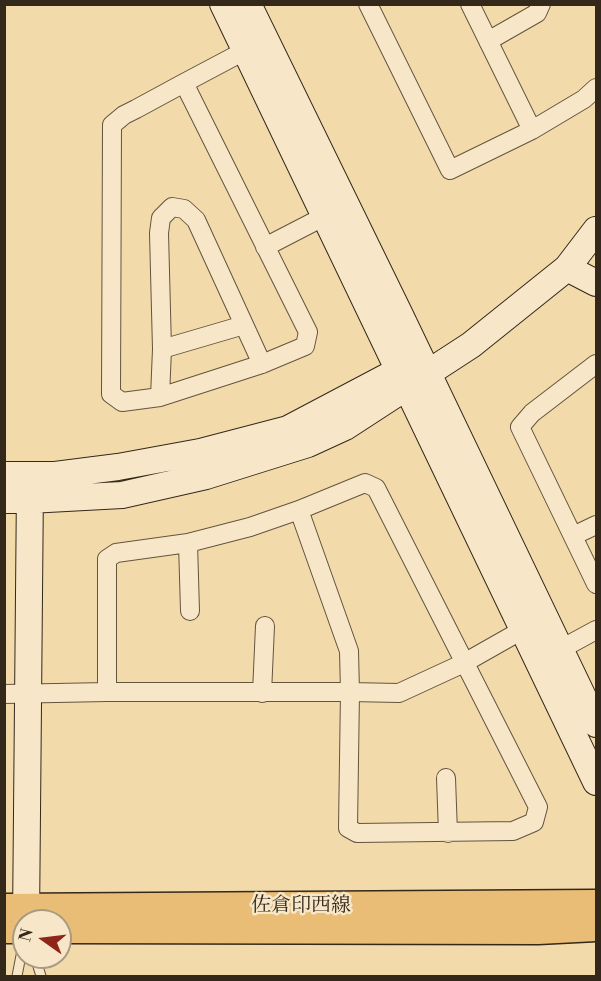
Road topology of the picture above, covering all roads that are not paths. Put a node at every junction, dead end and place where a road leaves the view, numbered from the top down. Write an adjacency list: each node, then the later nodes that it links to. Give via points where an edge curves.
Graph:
1 (223, 4): 7 (street)
2 (248, 4): 7 (street)
3 (368, 4): 10 (street, via 450,170)
4 (470, 4): 6 (street)
5 (541, 4): 6 (street, via 537,13)
6 (488, 41): 10 (street)
7 (255, 46): 8 (street); 12 (street); 21 (street)
8 (184, 83): 14 (street); 22 (street, via 112,125 111,394 122,402)
9 (597, 88): 10 (street)
10 (532, 130)
11 (597, 209): 21 (street, via 559,251)
12 (325, 216): 14 (street); 21 (street)
13 (597, 230): 15 (street)
14 (265, 247): 19 (street, via 308,332 305,346)
15 (567, 268): 16 (street); 21 (street, via 471,345)
16 (597, 283)
17 (244, 325): 18 (street); 18 (street, via 196,220 184,209 172,207 161,218 159,233); 19 (street)
18 (162, 349): 22 (street)
19 (262, 364): 22 (street)
20 (597, 364): 28 (street, via 532,413 520,427)
21 (414, 373): 24 (street, via 288,429 200,452 118,467); 25 (street, via 345,427 308,444 206,476 122,495); 33 (street); 35 (street)
22 (160, 397)
23 (4, 475): 24 (street)
24 (30, 475): 25 (street)
25 (17, 500): 40 (street)
26 (299, 510): 29 (street); 36 (street, via 365,483 376,488); 38 (street, via 349,651)
27 (597, 525): 28 (street)
28 (573, 536): 30 (street)
29 (188, 543): 31 (street); 37 (street, via 116,554 107,559)
30 (597, 584)
31 (190, 611)
32 (264, 626): 39 (street)
33 (524, 629): 36 (street); 43 (street)
34 (597, 630): 35 (street)
35 (561, 649): 41 (street)
36 (464, 663): 38 (street, via 399,693); 44 (street, via 538,807 534,822 513,831)
37 (107, 692): 39 (street); 40 (street)
38 (350, 692): 39 (street); 44 (street, via 348,828 357,833)
39 (262, 693)
40 (16, 694): 46 (street)
41 (597, 724)
42 (446, 778): 44 (street)
43 (597, 782)
44 (448, 833)
45 (597, 904): 47 (main road, 佐倉印西線)
46 (20, 909)
47 (72, 915)
48 (597, 927): 49 (main road, 佐倉印西線)
49 (72, 929)

